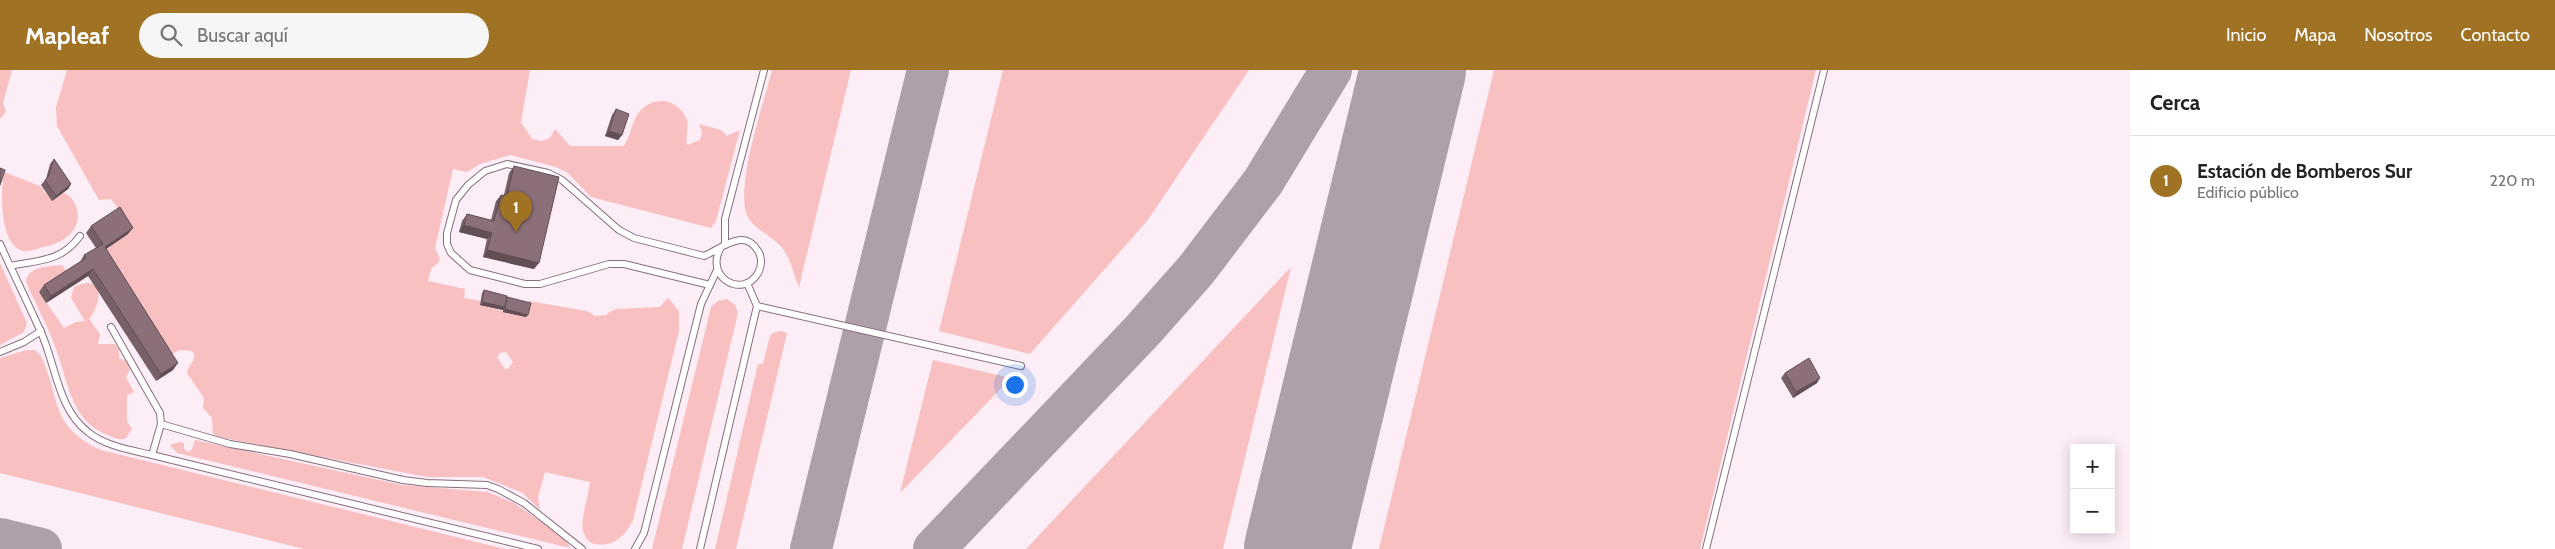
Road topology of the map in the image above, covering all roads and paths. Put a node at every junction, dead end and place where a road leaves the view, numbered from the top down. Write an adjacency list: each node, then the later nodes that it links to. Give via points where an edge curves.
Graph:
1 (764, 70): 5 (lane, via 725,219)
2 (1824, 70): 21 (lane)
3 (80, 236): 6 (lane, via 68,251 57,256)
4 (0, 244): 6 (lane)
5 (723, 246): 7 (lane, via 717,255); 8 (lane, via 732,240 747,241 758,251 758,273); 9 (lane, via 704,256 634,238 619,230 562,180 548,173 507,164 475,178 460,193 453,207 447,244 463,266 478,273 525,284 540,284 609,264 624,264)
6 (10, 266): 12 (lane)
7 (717, 270): 8 (lane, via 733,284); 9 (lane)
8 (747, 283): 10 (lane)
9 (710, 286): 19 (lane, via 700,304 644,534)
10 (756, 306): 14 (lane); 20 (lane)
11 (111, 327): 15 (lane, via 157,404)
12 (41, 331): 13 (lane); 16 (lane, via 64,401 79,424 107,442)
13 (0, 352)
14 (1021, 366)
15 (160, 424): 16 (lane); 18 (lane, via 230,444 403,480 492,487 524,503)
16 (152, 455): 17 (lane)
17 (538, 549)
18 (582, 549)
19 (635, 549)
20 (700, 549)
21 (1706, 549)

